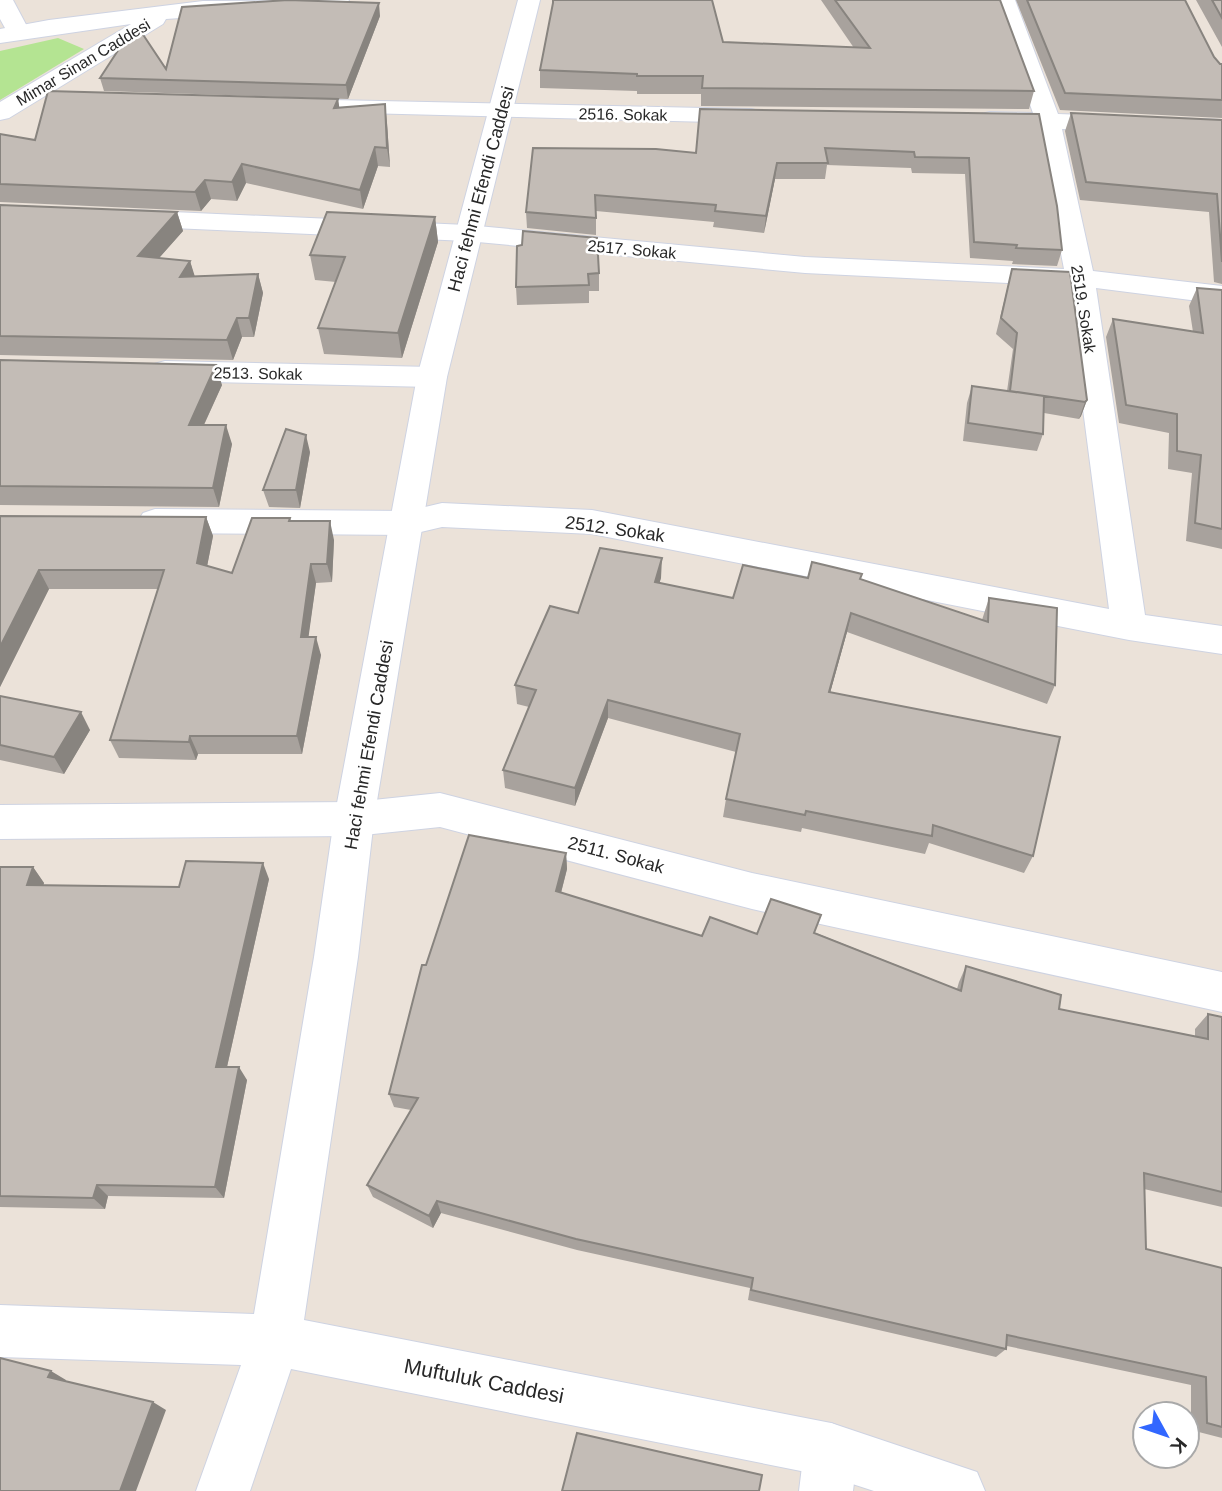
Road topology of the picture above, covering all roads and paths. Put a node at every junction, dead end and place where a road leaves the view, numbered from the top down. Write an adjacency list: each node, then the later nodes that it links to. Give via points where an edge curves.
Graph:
1 (2, 0): 7 (street)
2 (338, 0): 5 (street)
3 (529, 0): 12 (street, Haci fehmi Efendi Caddesi)
4 (1004, 0): 15 (street, 2519. Sokak)
5 (288, 1): 6 (street)
6 (166, 12): 7 (street); 8 (street, Mimar Sinan Caddesi)
7 (9, 34)
8 (25, 98): 9 (street); 11 (street, Mimar Sinan Caddesi)
9 (65, 99)
10 (311, 107): 12 (street, 2516. Sokak)
11 (0, 113)
12 (502, 113): 13 (street, 2516. Sokak); 18 (street, Haci fehmi Efendi Caddesi)
13 (775, 116)
14 (966, 119): 15 (street)
15 (1048, 120): 16 (street); 19 (street, 2519. Sokak)
16 (1222, 128)
17 (96, 217): 18 (street, 2517. Sokak)
18 (467, 233): 19 (street, 2517. Sokak, via 805,265); 22 (street, Haci fehmi Efendi Caddesi)
19 (1080, 278): 20 (street, 2517. Sokak); 25 (street, 2519. Sokak)
20 (1222, 295)
21 (139, 370): 22 (street, 2513. Sokak)
22 (432, 377): 24 (street, Haci fehmi Efendi Caddesi)
23 (122, 521): 24 (street, 2512. Sokak)
24 (408, 523): 25 (street, 2512. Sokak, via 442,515 593,522); 27 (street, Haci fehmi Efendi Caddesi)
25 (1129, 626): 26 (street, 2512. Sokak)
26 (1222, 640)
27 (354, 819): 28 (street, 2511. Sokak); 29 (street, 2511. Sokak, via 440,810 752,891); 31 (street, Haci fehmi Efendi Caddesi, via 337,957)
28 (0, 822)
29 (1222, 992)
30 (0, 1331): 31 (street, Muftuluk Caddesi)
31 (275, 1340): 32 (street, Muftuluk Caddesi); 33 (street, Haci fehmi Efendi Caddesi)
32 (828, 1470): 34 (street, Muftuluk Caddesi)
33 (223, 1491)
34 (958, 1491)

